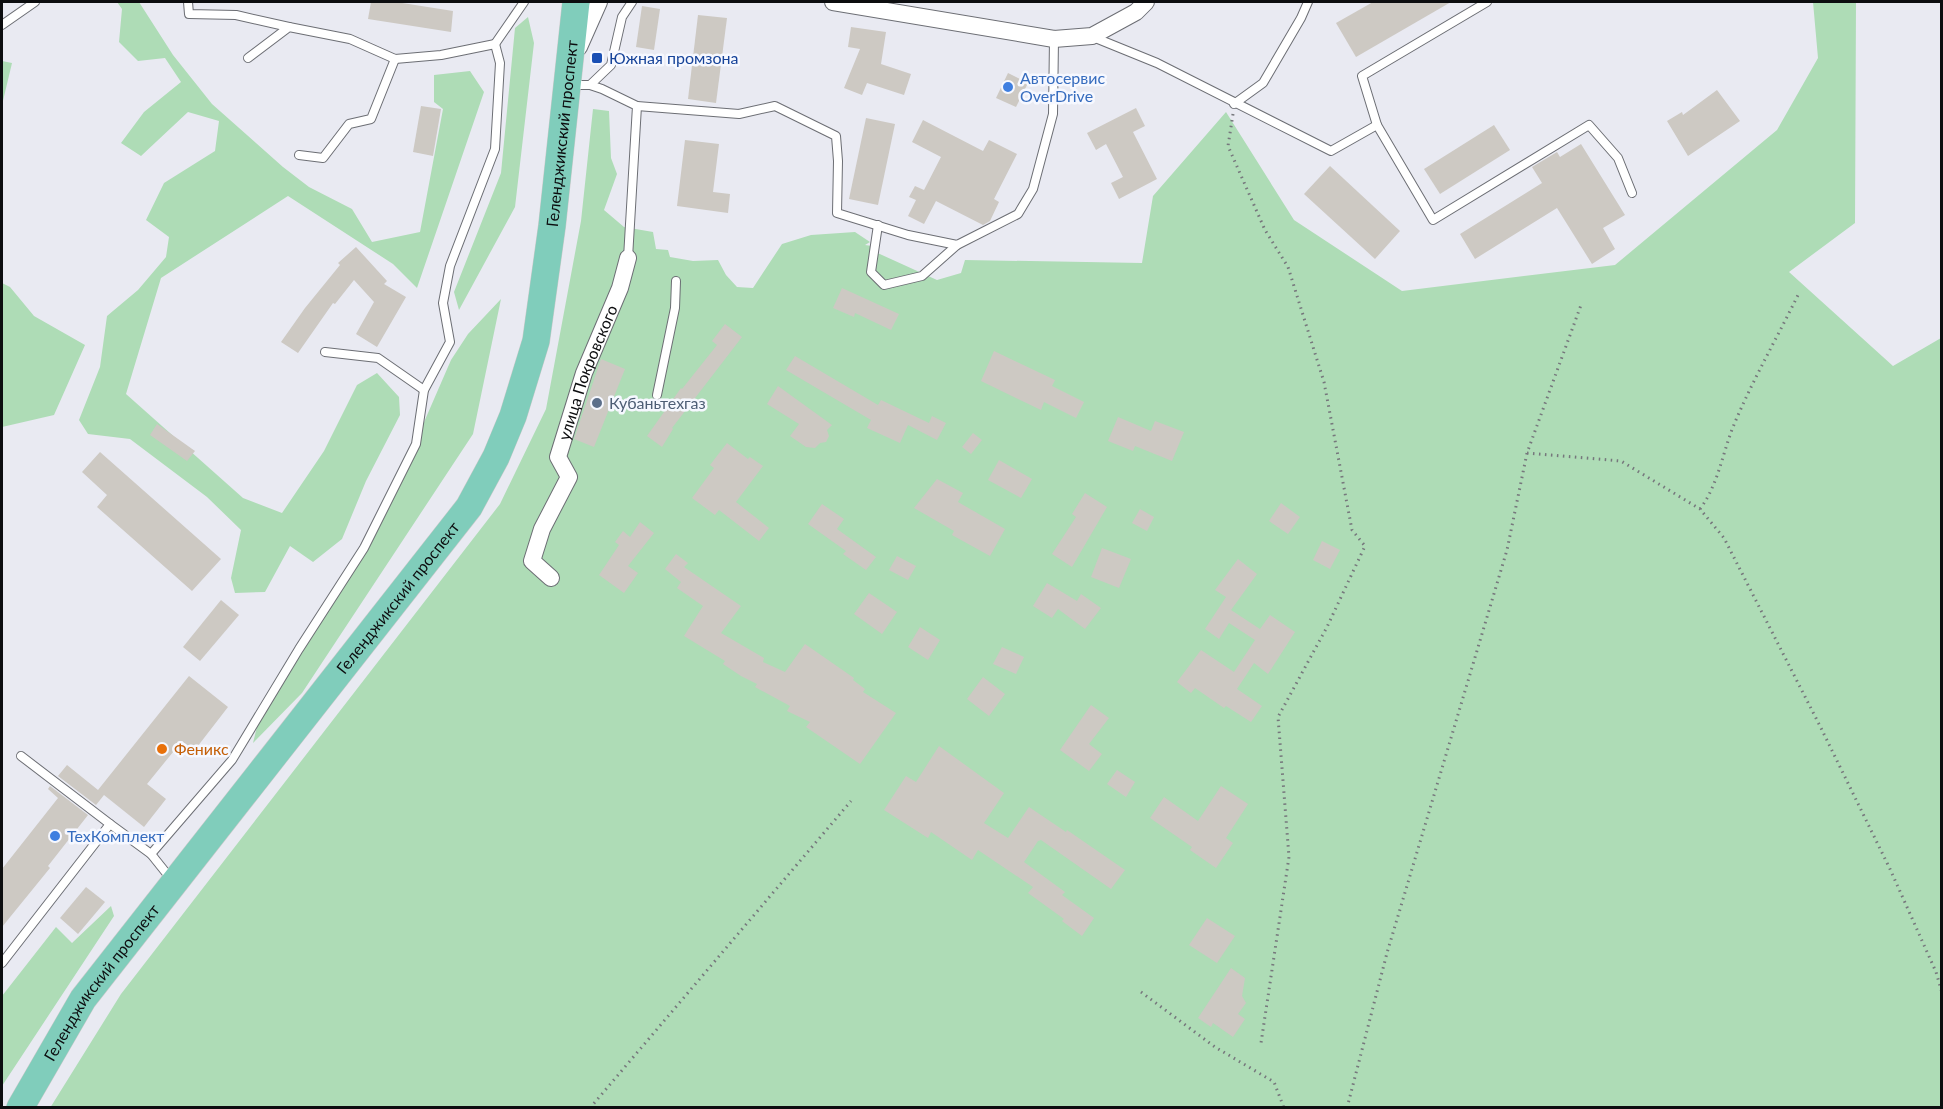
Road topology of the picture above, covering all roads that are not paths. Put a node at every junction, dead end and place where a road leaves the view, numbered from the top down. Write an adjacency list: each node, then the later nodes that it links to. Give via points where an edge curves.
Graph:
1 (35, 2): 11 (lane)
2 (188, 2): 12 (lane, via 189,14 236,15)
3 (524, 2): 15 (lane)
4 (576, 2): 18 (main road, Геленджикский проспект)
5 (600, 2): 18 (street, via 579,43)
6 (632, 2): 18 (lane, via 622,17 611,66)
7 (833, 2): 14 (street)
8 (1146, 2): 13 (street, via 1136,12)
9 (1308, 2): 19 (lane, via 1263,83)
10 (1487, 2): 21 (lane, via 1362,76)
11 (2, 25)
12 (289, 27): 16 (lane); 17 (lane, via 350,39)
13 (1092, 36): 14 (street); 19 (lane, via 1157,63)
14 (1053, 39): 25 (lane, via 1053,114 1033,189 1018,213)
15 (495, 44): 17 (lane, via 441,55); 29 (lane, via 500,63 495,149 450,266 443,303 450,342)
16 (248, 58)
17 (395, 58): 22 (lane, via 371,119 348,124 323,158)
18 (576, 82): 20 (lane, via 602,89); 35 (main road, Геленджикский проспект, via 536,341 496,457 469,507)
19 (1234, 104): 21 (lane, via 1331,151)
20 (637, 106): 24 (lane, via 739,114 775,106 836,136 837,213); 26 (lane)
21 (1377, 125): 23 (lane, via 1433,220 1589,125 1618,158)
22 (299, 155)
23 (1632, 193)
24 (878, 225): 25 (lane); 25 (lane, via 871,272 884,285 922,276)
25 (957, 245)
26 (628, 258): 31 (street, улица Покровского, via 620,288 584,373 558,458 569,477 542,529 532,561)
27 (676, 281): 30 (lane, via 675,308)
28 (325, 352): 29 (lane, via 378,358)
29 (424, 390): 34 (lane, via 416,444 364,548 232,760)
30 (657, 395)
31 (550, 578)
32 (21, 756): 33 (lane)
33 (110, 824): 34 (lane); 36 (lane)
34 (151, 854): 35 (lane)
35 (174, 881): 37 (main road, Геленджикский проспект, via 83,999)
36 (2, 963)
37 (20, 1107)

